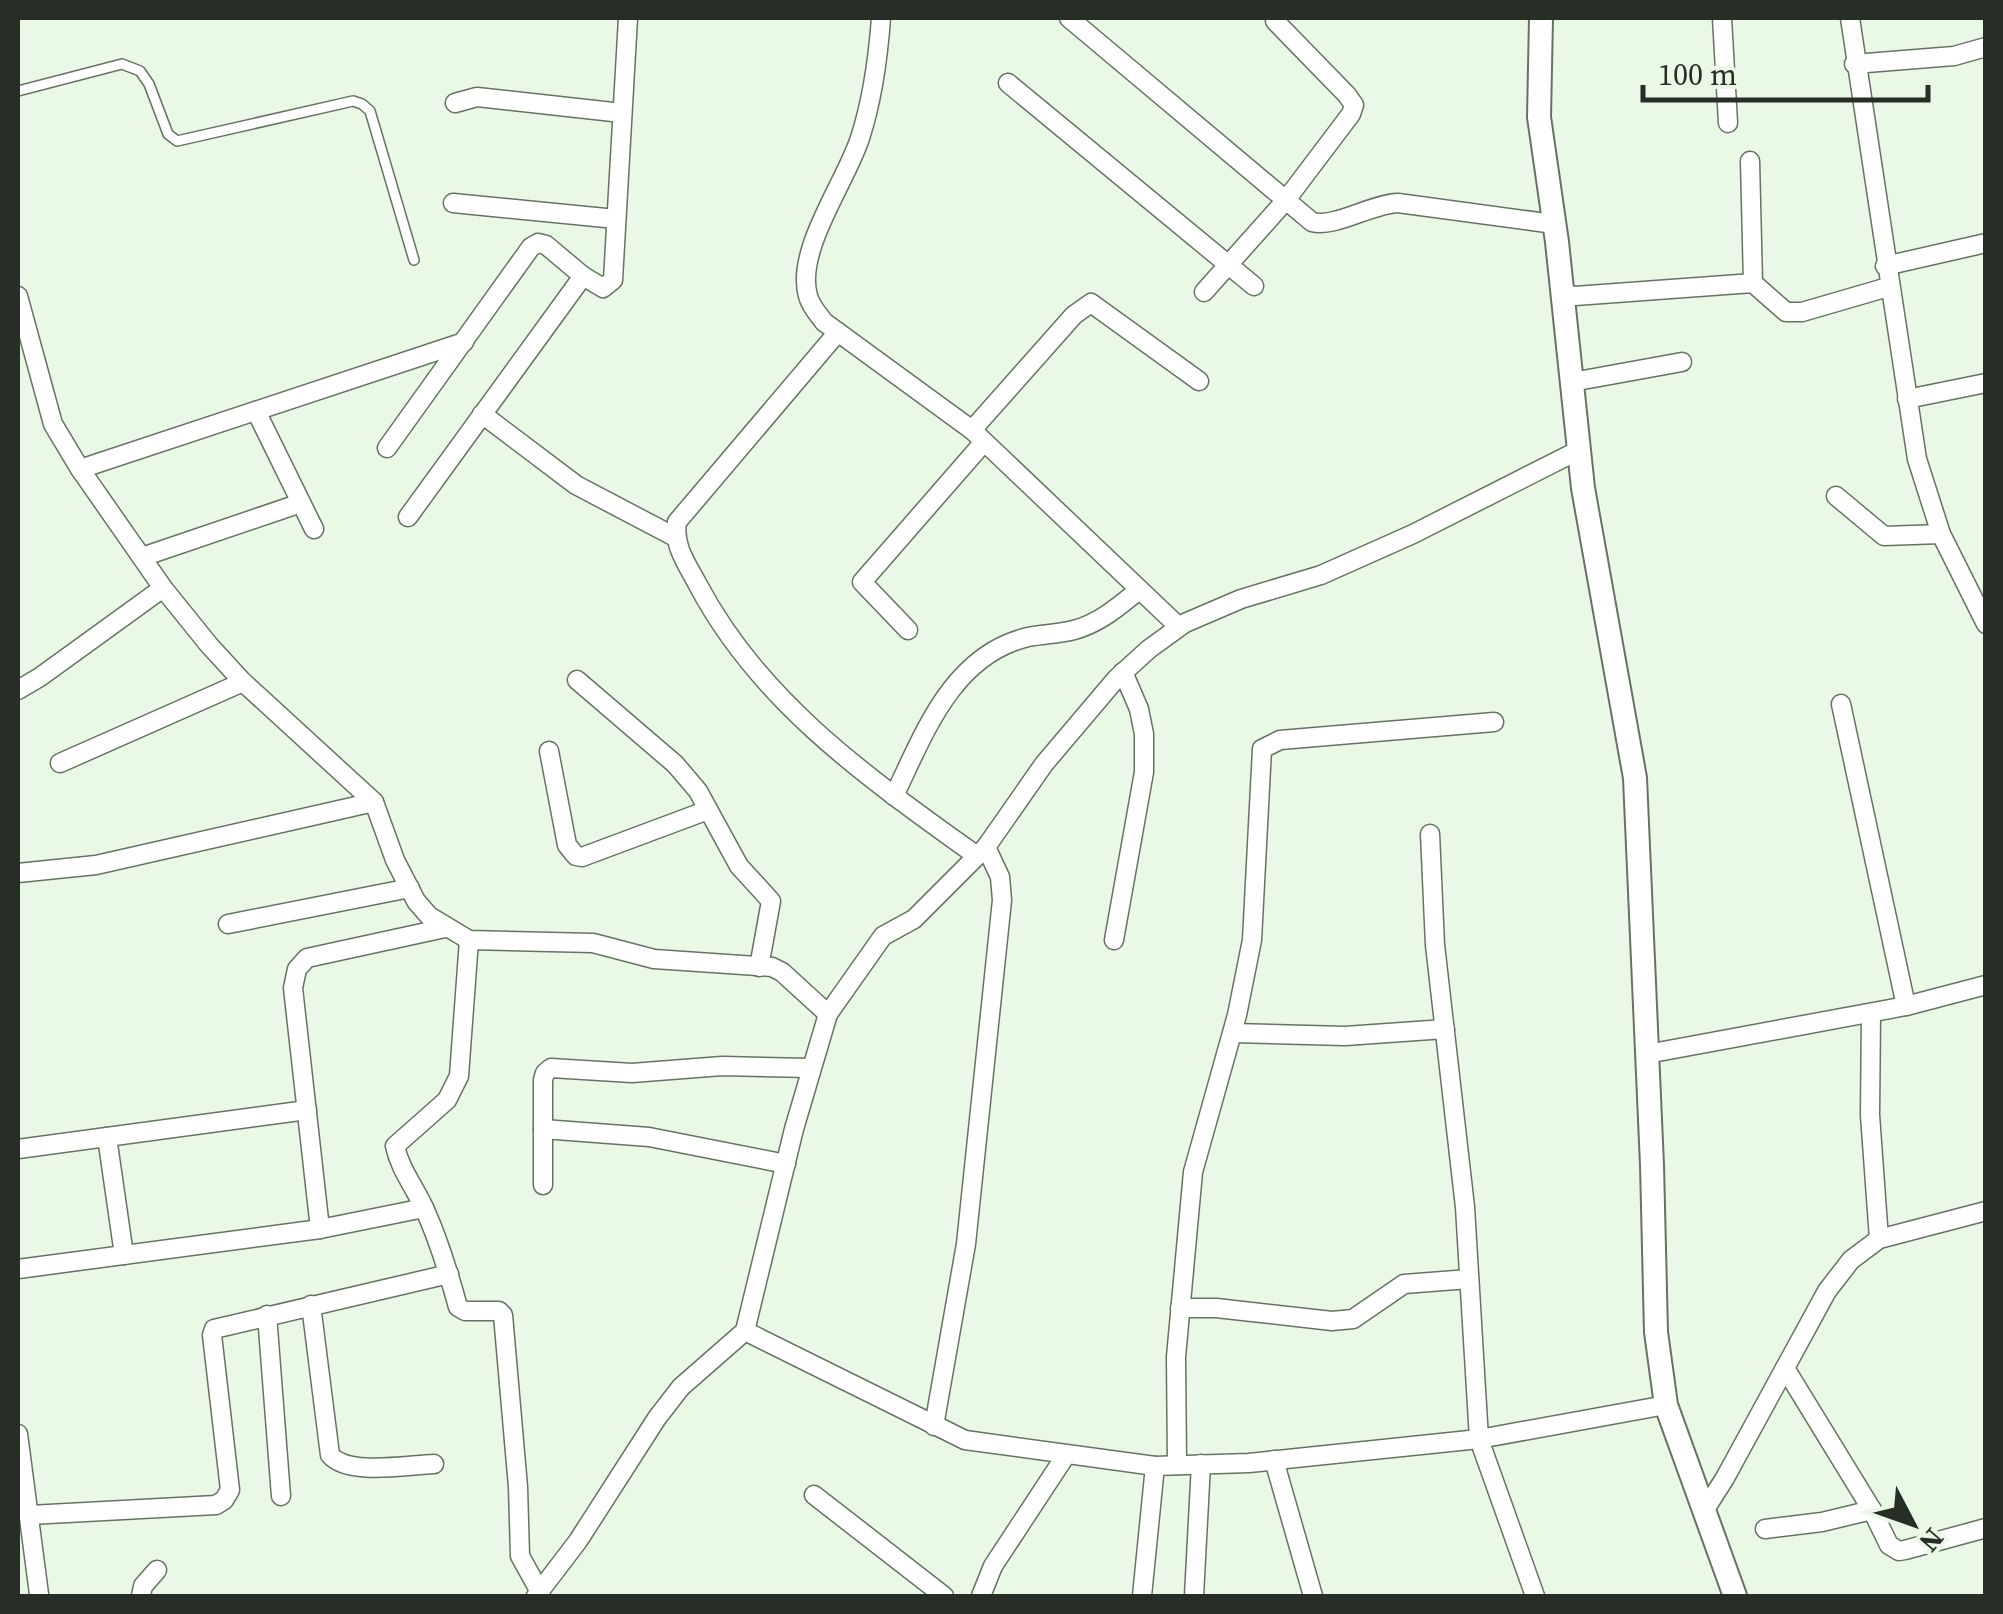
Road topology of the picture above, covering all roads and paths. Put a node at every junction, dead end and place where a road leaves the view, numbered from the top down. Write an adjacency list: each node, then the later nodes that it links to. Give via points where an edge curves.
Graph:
1 (628, 18): 13 (street)
2 (881, 18): 31 (street, via 860,140 807,268 808,300)
3 (1069, 18): 16 (street)
4 (1541, 18): 19 (street, via 1539,117)
5 (1722, 18): 14 (street)
6 (1850, 18): 9 (street)
7 (1275, 21): 16 (street, via 1354,105)
8 (1986, 47): 9 (street)
9 (1854, 64): 23 (street)
10 (1008, 83): 22 (street)
11 (18, 91): 21 (lane, via 122,64 140,71 177,141 362,104 370,111)
12 (455, 103): 13 (street, via 477,97)
13 (622, 113): 18 (street)
14 (1728, 123)
15 (1750, 160): 25 (street)
16 (1286, 200): 19 (street, via 1316,224 1398,203); 22 (street)
17 (453, 202): 18 (street)
18 (616, 219): 24 (street, via 613,280 604,288)
19 (1554, 224): 29 (street)
20 (1986, 243): 23 (street)
21 (414, 260)
22 (1228, 265): 26 (street); 28 (street)
23 (1885, 266): 27 (street)
24 (582, 276): 32 (street, via 538,243); 40 (street)
25 (1753, 282): 27 (street, via 1786,312); 29 (street)
26 (1254, 286)
27 (1888, 288): 38 (street)
28 (1204, 292)
29 (1562, 294): 36 (street)
30 (18, 296): 33 (street)
31 (838, 332): 41 (street); 50 (street, via 677,522)
32 (464, 342): 39 (street); 42 (street)
33 (23, 343): 44 (street, via 53,424)
34 (1682, 362): 36 (street)
35 (1198, 381): 41 (street, via 1091,303 1074,315)
36 (1572, 382): 43 (street)
37 (1986, 382): 38 (street)
38 (1906, 399): 49 (street, via 1923,487)
39 (256, 411): 44 (street); 46 (street)
40 (482, 414): 47 (street); 50 (street, via 576,485)
41 (978, 436): 53 (street); 56 (street, via 862,582)
42 (387, 448)
43 (1579, 450): 55 (street, via 1374,552); 83 (street, via 1635,778)
44 (80, 469): 51 (street)
45 (1836, 496): 49 (street, via 1884,536)
46 (302, 503): 48 (street); 51 (street)
47 (408, 517)
48 (314, 529)
49 (1940, 534): 54 (street)
50 (674, 537): 65 (street, via 744,658 783,703)
51 (142, 557): 52 (street)
52 (163, 588): 59 (street); 60 (street)
53 (1139, 590): 55 (street); 65 (street, via 1108,615 1075,630 1026,638 960,678)
54 (1986, 624)
55 (1178, 626): 57 (street)
56 (908, 630)
57 (1124, 672): 69 (street, via 1044,764); 75 (street, via 1142,722 1144,772)
58 (577, 680): 67 (street, via 674,764)
59 (244, 682): 64 (street); 66 (street)
60 (18, 690)
61 (1841, 704): 78 (street)
62 (1494, 722): 82 (street, via 1280,740 1262,749 1252,940)
63 (548, 751): 67 (street, via 576,856)
64 (60, 763)
65 (894, 796): 69 (street)
66 (374, 802): 70 (street, via 96,864); 71 (street)
67 (708, 810): 76 (street, via 739,866 771,901)
68 (1430, 834): 81 (street)
69 (981, 852): 80 (street, via 914,919 883,936); 105 (street, via 1000,876 1002,900 966,1244)
70 (18, 874)
71 (410, 888): 72 (street); 73 (street)
72 (228, 924)
73 (445, 928): 74 (street); 85 (street, via 307,958 296,968)
74 (468, 940): 76 (street, via 593,943 654,959); 91 (street, via 460,1076 447,1100 395,1146)
75 (1114, 940)
76 (759, 967): 80 (street, via 782,972)
77 (1986, 985): 78 (street)
78 (1906, 1006): 79 (street)
79 (1871, 1013): 83 (street); 94 (street)
80 (828, 1014): 84 (street)
81 (1445, 1030): 82 (street); 98 (street)
82 (1232, 1033): 100 (street, via 1193,1172)
83 (1647, 1054): 104 (street, via 1656,1332)
84 (810, 1068): 86 (street, via 551,1068 544,1080); 89 (street)
85 (307, 1110): 87 (street); 93 (street)
86 (543, 1129): 89 (street, via 649,1137); 90 (street)
87 (107, 1137): 88 (street); 95 (street)
88 (18, 1149)
89 (786, 1164): 102 (street)
90 (543, 1186)
91 (424, 1208): 93 (street); 97 (street)
92 (1986, 1211): 94 (street)
93 (320, 1229): 95 (street)
94 (1879, 1240): 103 (street, via 1851,1260 1827,1291)
95 (124, 1255): 96 (street)
96 (18, 1270)
97 (449, 1274): 99 (street); 123 (street, via 460,1310 502,1315 520,1556)
98 (1469, 1279): 100 (street, via 1404,1284 1353,1319 1332,1322); 107 (street)
99 (311, 1305): 101 (street); 110 (street, via 336,1463)
100 (1180, 1308): 112 (street)
101 (267, 1315): 114 (street); 118 (street, via 220,1326 212,1335 230,1490 224,1500)
102 (744, 1331): 105 (street); 123 (street, via 681,1387)
103 (1785, 1368): 116 (street); 117 (street)
104 (1666, 1405): 107 (street); 116 (street)
105 (934, 1426): 108 (street, via 964,1440)
106 (18, 1434): 118 (street)
107 (1478, 1439): 109 (street); 130 (street)
108 (1066, 1456): 113 (street); 126 (street)
109 (1274, 1460): 111 (street); 129 (street)
110 (434, 1464)
111 (1201, 1464): 112 (street); 128 (street)
112 (1177, 1465): 113 (street)
113 (1155, 1466): 127 (street)
114 (281, 1496)
115 (814, 1496): 125 (street)
116 (1704, 1510): 131 (street)
117 (1872, 1510): 119 (street); 120 (street, via 1889,1545 1900,1551)
118 (30, 1516): 122 (street)
119 (1765, 1528)
120 (1986, 1528)
121 (157, 1570): 124 (street)
122 (39, 1594)
123 (538, 1594)
124 (141, 1596)
125 (944, 1596)
126 (980, 1596)
127 (1142, 1596)
128 (1194, 1596)
129 (1313, 1596)
130 (1535, 1596)
131 (1736, 1596)

